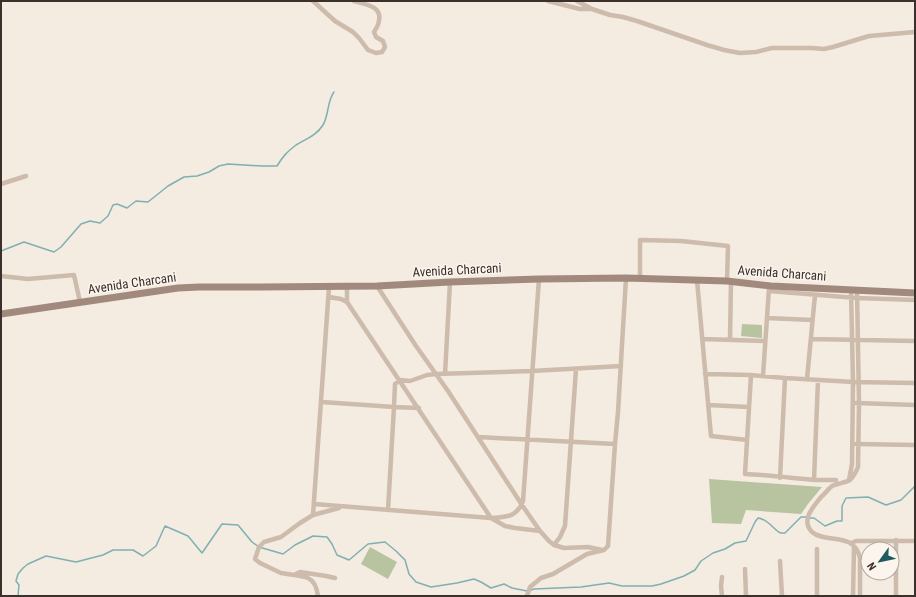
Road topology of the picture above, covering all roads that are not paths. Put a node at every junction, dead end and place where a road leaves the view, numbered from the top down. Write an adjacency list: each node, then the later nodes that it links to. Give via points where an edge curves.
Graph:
1 (313, 1): 2 (street, via 335,21 353,32 368,50 382,52 384,41 376,37 374,32 380,20 378,12 369,5)
2 (354, 1)
3 (548, 1): 5 (street, via 580,9)
4 (577, 1): 5 (street)
5 (592, 9): 6 (street, via 740,53 772,48 824,49 869,36)
6 (915, 32)
7 (26, 176): 8 (street)
8 (1, 184)
9 (1, 276): 27 (street, via 28,279 74,275)
10 (626, 278): 11 (main road, Avenida Charcani); 12 (main road, Avenida Charcani); 39 (street)
11 (640, 278): 13 (main road, Avenida Charcani); 14 (street, via 640,240 681,241 728,246)
12 (538, 279): 15 (main road, Avenida Charcani); 41 (street)
13 (697, 280): 14 (main road, Avenida Charcani); 32 (street)
14 (729, 281): 19 (main road, Avenida Charcani); 34 (street)
15 (450, 282): 16 (main road, Avenida Charcani); 43 (street)
16 (377, 286): 18 (main road, Avenida Charcani); 42 (street)
17 (329, 287): 18 (main road, Avenida Charcani); 23 (street); 27 (main road, Avenida Charcani, via 192,287)
18 (347, 287): 28 (street)
19 (769, 288): 20 (main road, Avenida Charcani); 22 (street); 30 (street)
20 (854, 290): 21 (main road, Avenida Charcani); 24 (street); 25 (street)
21 (915, 293)
22 (814, 295): 24 (street); 31 (street)
23 (329, 297): 28 (street); 54 (street)
24 (852, 298): 25 (street); 35 (street)
25 (858, 298): 26 (street); 36 (street)
26 (915, 300)
27 (80, 302): 29 (main road, Avenida Charcani)
28 (347, 302): 48 (street)
29 (1, 314)
30 (768, 318): 31 (street); 37 (street)
31 (812, 320): 33 (street)
32 (703, 339): 34 (street); 44 (street)
33 (811, 339): 35 (street); 49 (street)
34 (730, 340): 37 (street)
35 (852, 340): 36 (street); 51 (street)
36 (858, 340): 38 (street); 52 (street)
37 (765, 341): 46 (street)
38 (915, 341)
39 (621, 366): 40 (street); 66 (street)
40 (576, 369): 41 (street); 65 (street)
41 (532, 371): 43 (street); 63 (street)
42 (436, 374): 43 (street); 48 (street, via 410,381); 62 (street)
43 (445, 374)
44 (705, 374): 45 (street); 57 (street)
45 (751, 375): 46 (street); 60 (street)
46 (763, 376): 47 (street)
47 (785, 378): 49 (street); 70 (street)
48 (400, 380): 59 (street, via 394,384); 61 (street)
49 (808, 380): 50 (street)
50 (818, 380): 51 (street); 71 (street)
51 (852, 382): 52 (street); 55 (street)
52 (858, 382): 53 (street); 56 (street)
53 (915, 383)
54 (322, 402): 59 (street); 74 (street)
55 (852, 402): 56 (street); 67 (street)
56 (859, 403): 58 (street); 68 (street)
57 (708, 405): 60 (street); 64 (street, via 711,436)
58 (915, 405)
59 (394, 407): 61 (street); 77 (street)
60 (749, 407): 64 (street)
61 (419, 408): 79 (street)
62 (478, 437): 63 (street); 75 (street)
63 (527, 439): 65 (street); 75 (street)
64 (747, 440): 70 (street, via 745,474)
65 (571, 442): 66 (street); 83 (street, via 565,526)
66 (615, 444): 86 (street, via 608,546)
67 (852, 444): 68 (street); 73 (street)
68 (858, 444): 69 (street); 73 (street, via 858,467)
69 (915, 445)
70 (780, 478): 71 (street)
71 (814, 480): 72 (street)
72 (836, 480)
73 (849, 480): 84 (street, via 833,486 826,492 809,512 807,521 811,531 816,535 846,541)
74 (314, 504): 76 (street); 78 (street)
75 (522, 505): 79 (street, via 514,514); 80 (street)
76 (342, 507): 77 (street); 78 (street)
77 (388, 510): 79 (street)
78 (314, 515): 89 (street, via 281,537 264,542 259,547 255,559 281,573)
79 (492, 518): 80 (street, via 505,526)
80 (540, 531): 83 (street)
81 (896, 540): 82 (street); 84 (street, via 856,541); 100 (street)
82 (915, 541)
83 (554, 545): 86 (street)
84 (853, 545): 98 (street); 99 (street, via 860,558)
85 (817, 549): 97 (street)
86 (604, 550): 93 (street, via 587,554 541,578 530,587)
87 (780, 561): 96 (street)
88 (745, 569): 95 (street)
89 (294, 575): 91 (street, via 300,572); 92 (street, via 312,581)
90 (722, 577): 94 (street)
91 (335, 578)
92 (318, 596)
93 (527, 596)
94 (722, 596)
95 (746, 596)
96 (782, 596)
97 (817, 596)
98 (853, 596)
99 (860, 596)
100 (896, 596)

